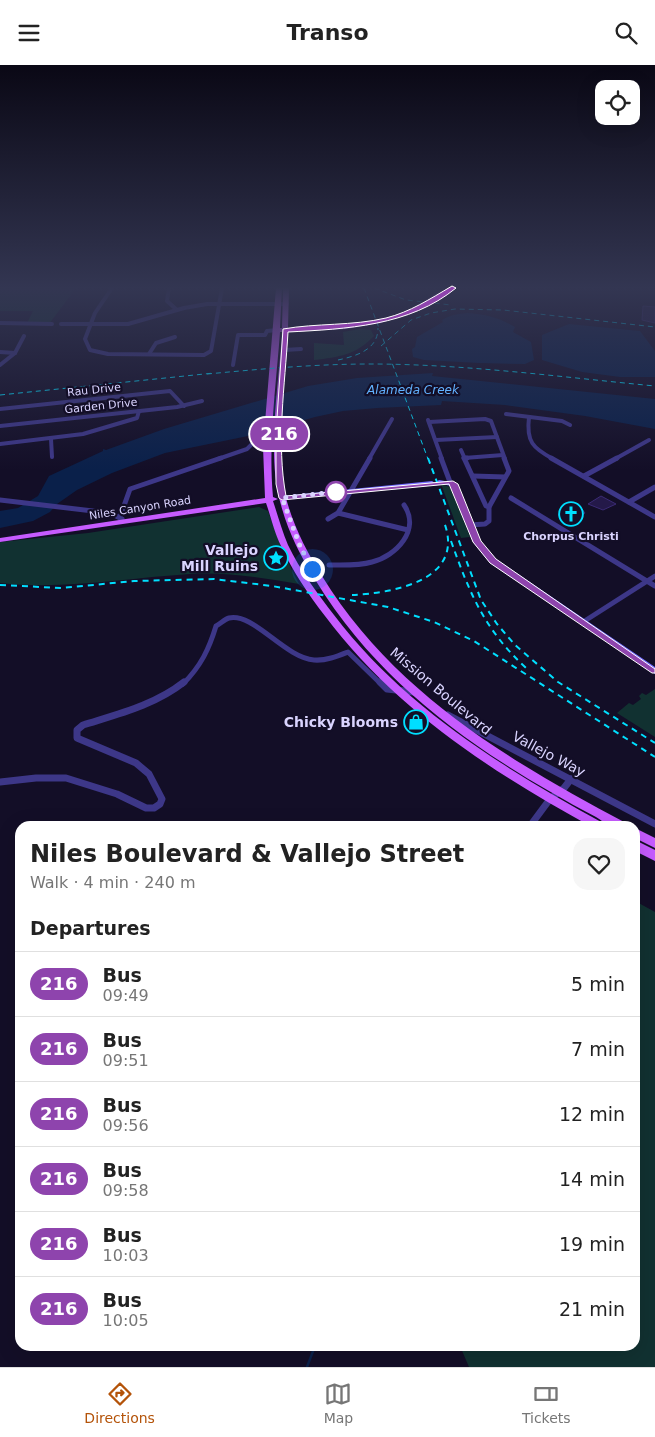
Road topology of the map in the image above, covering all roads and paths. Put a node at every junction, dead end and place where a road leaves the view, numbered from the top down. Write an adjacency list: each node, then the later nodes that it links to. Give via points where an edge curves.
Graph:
1 (16, 349): 10 (street)
2 (89, 349): 11 (street, via 108,354)
3 (151, 349): 11 (street)
4 (212, 349): 11 (street, via 209,354)
5 (236, 349): 13 (street)
6 (275, 349): 43 (main road, Mission Boulevard, via 266,466)
7 (301, 349): 8 (street)
8 (284, 350): 40 (main road, Mission Boulevard, via 279,433)
9 (0, 352): 10 (street)
10 (14, 353): 12 (street)
11 (149, 354)
12 (0, 365)
13 (233, 365)
14 (202, 401): 15 (street, Garden Drive)
15 (184, 406): 16 (street, Rau Drive, via 170,391); 17 (street, Garden Drive)
16 (0, 409)
17 (139, 411): 22 (street, Garden Drive); 24 (street, via 137,418 112,426)
18 (506, 414): 19 (street)
19 (529, 417): 21 (street); 34 (street, via 527,431 534,447)
20 (392, 419): 39 (street)
21 (570, 425)
22 (0, 426)
23 (497, 437): 25 (street); 25 (street, via 491,421 485,419 428,421); 30 (street)
24 (51, 439): 27 (street); 31 (street)
25 (436, 440): 37 (street)
26 (649, 440): 34 (street)
27 (0, 444)
28 (252, 444): 49 (street, via 247,449 130,489)
29 (461, 451): 32 (street)
30 (503, 455): 32 (street); 35 (street, via 510,471)
31 (52, 457)
32 (464, 458): 33 (street)
33 (472, 476): 35 (street); 46 (street)
34 (584, 476): 44 (street)
35 (505, 477): 46 (street)
36 (436, 482): 37 (main road); 39 (main road)
37 (450, 482): 51 (main road, via 454,484)
38 (655, 487): 44 (street)
39 (351, 490): 40 (main road); 47 (street)
40 (282, 498): 43 (main road, Niles Canyon Road); 61 (main road, Mission Boulevard, via 300,546 334,602 366,645)
41 (511, 498): 56 (street)
42 (1, 500): 49 (street, via 110,513)
43 (270, 500): 49 (main road, Niles Canyon Road); 60 (main road, Mission Boulevard, via 287,550 308,586 348,639)
44 (629, 502): 48 (street)
45 (404, 505): 52 (street, via 410,516)
46 (489, 507): 51 (street, via 489,521)
47 (338, 513): 50 (street); 52 (street)
48 (655, 517)
49 (122, 519): 53 (main road, Niles Canyon Road)
50 (328, 519)
51 (470, 525): 58 (main road, via 480,546 493,561)
52 (408, 530): 54 (street, via 405,540 373,562)
53 (0, 539)
54 (329, 565)
55 (655, 576): 56 (street)
56 (647, 581): 57 (street); 58 (street)
57 (655, 586)
58 (583, 622): 59 (main road)
59 (655, 671)
60 (397, 689): 61 (street); 63 (main road, Mission Boulevard); 65 (street, via 385,687 348,652 326,659 303,658 283,648 251,623 230,618 216,627 208,655 196,673 180,687 77,730 78,738 136,763 149,774 162,799 160,804 146,808 117,794 66,778)
61 (414, 692): 62 (main road, Mission Boulevard)
62 (431, 706): 63 (main road, Mission Boulevard); 64 (street, Vallejo Way)
63 (450, 727): 66 (main road, Mission Boulevard, via 490,762)
64 (571, 779): 66 (street); 70 (street, Vallejo Way)
65 (0, 782)
66 (555, 796): 67 (street); 68 (main road, Mission Boulevard); 69 (main road, Mission Boulevard)
67 (534, 821)
68 (592, 821)
69 (611, 821)
70 (655, 824)
71 (640, 836): 72 (main road)
72 (655, 843)
73 (640, 848): 74 (main road)
74 (655, 856)

